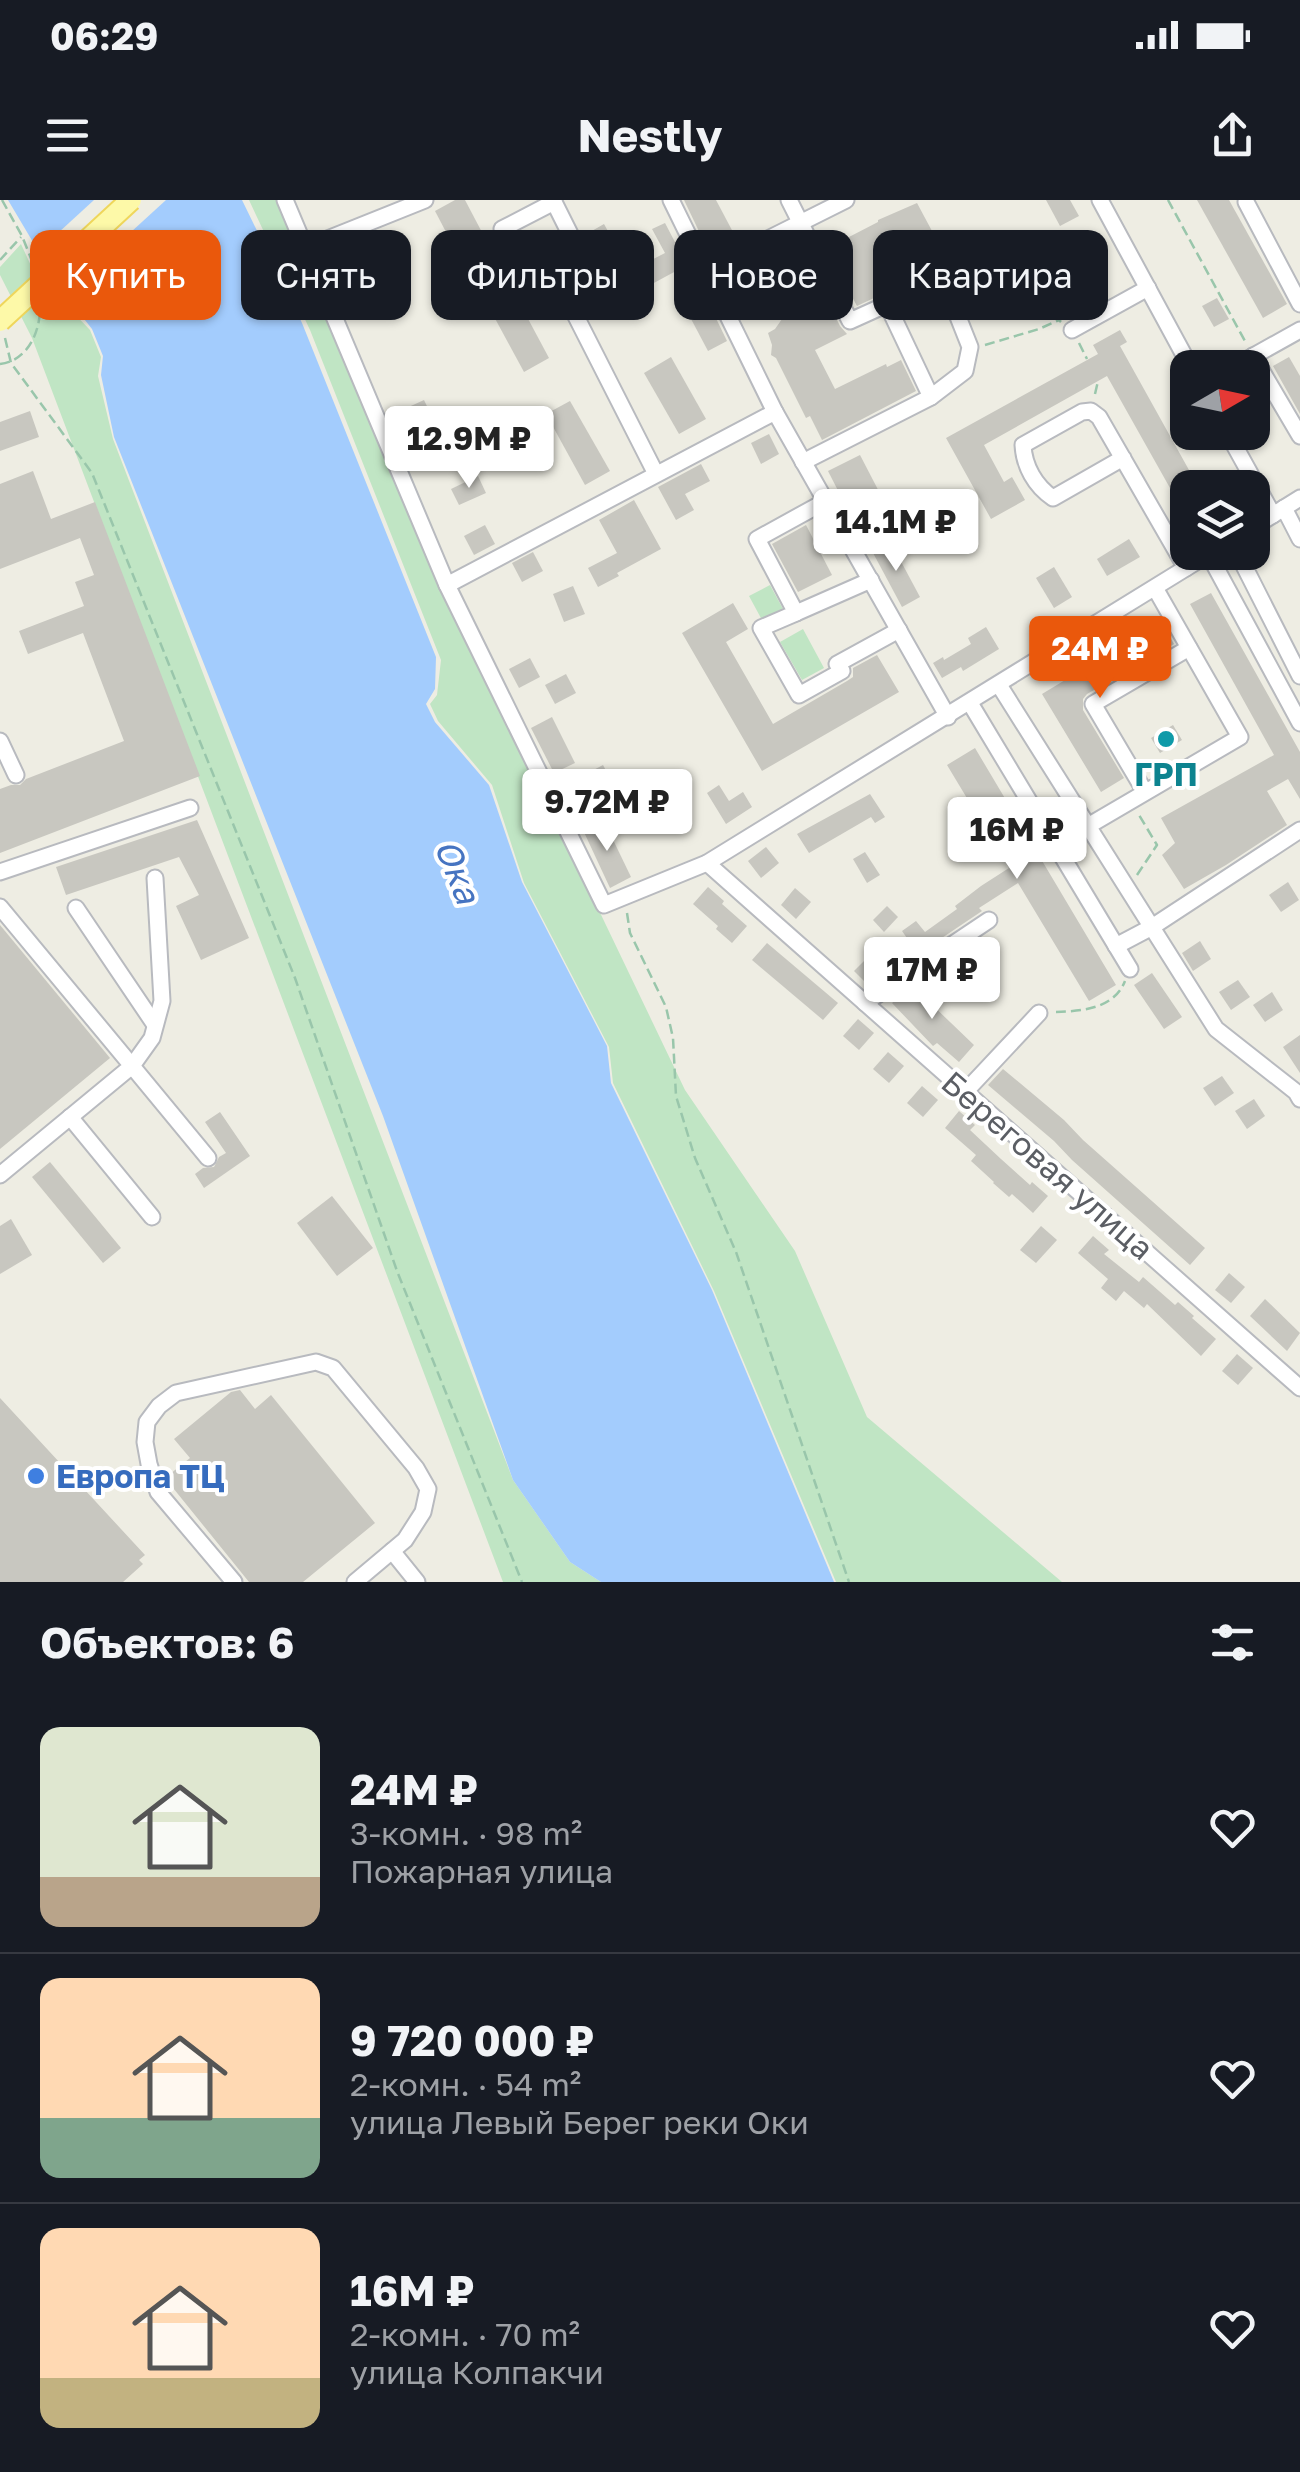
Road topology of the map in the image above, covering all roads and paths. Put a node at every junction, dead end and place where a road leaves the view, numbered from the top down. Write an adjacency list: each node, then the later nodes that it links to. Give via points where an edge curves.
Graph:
1 (2, 200): 19 (path, via 22,236)
2 (131, 200): 28 (main road, bridge)
3 (285, 200): 13 (street)
4 (425, 200): 14 (street)
5 (671, 200): 17 (street)
6 (790, 200): 12 (street)
7 (846, 200): 12 (street)
8 (1100, 200): 20 (street)
9 (1168, 200): 33 (path)
10 (554, 201): 15 (street); 16 (street)
11 (1246, 202): 21 (street)
12 (800, 222): 18 (street); 22 (street, via 850,321)
13 (298, 230)
14 (350, 230)
15 (503, 230)
16 (568, 230)
17 (686, 230)
18 (784, 230)
19 (0, 260)
20 (1148, 288): 29 (street); 32 (street)
21 (1300, 304)
22 (873, 310)
23 (335, 320): 55 (street)
24 (578, 320): 44 (street)
25 (731, 320): 39 (street)
26 (894, 320): 38 (street)
27 (959, 320): 31 (street)
28 (2, 326): 35 (path)
29 (1072, 330): 31 (path, via 1059,320)
30 (1300, 330): 34 (street)
31 (970, 348): 38 (street, via 966,371)
32 (1181, 350)
33 (1250, 350)
34 (1264, 350)
35 (11, 363): 36 (path); 98 (path, via 92,473 295,978 397,1270)
36 (0, 364)
37 (1270, 385): 40 (street)
38 (932, 397): 43 (street)
39 (776, 412): 43 (street); 44 (street)
40 (1300, 436)
41 (1239, 450): 47 (street)
42 (1123, 458): 42 (street, via 1090,411 1023,444 1024,461 1053,498); 50 (street)
43 (804, 462): 46 (street)
44 (656, 474): 55 (street)
45 (1300, 498): 47 (street)
46 (826, 501): 54 (street); 57 (street, via 757,538)
47 (1279, 512): 48 (street); 49 (street)
48 (1270, 517)
49 (1300, 539)
50 (1170, 540)
51 (1183, 570): 56 (street)
52 (1219, 570): 63 (street)
53 (1245, 570): 60 (street)
54 (871, 580): 57 (street); 58 (street)
55 (447, 585): 76 (street, via 604,905)
56 (1155, 588): 59 (street); 61 (street)
57 (796, 612): 58 (street, via 761,628 799,695 842,671 837,664)
58 (899, 630): 64 (street)
59 (1189, 648): 68 (street, via 1093,704); 68 (street, via 1240,737)
60 (1300, 676)
61 (999, 685): 62 (street); 70 (street)
62 (970, 703): 64 (street); 81 (street)
63 (1296, 705): 65 (street)
64 (948, 717): 72 (street)
65 (1300, 723)
66 (0, 741): 67 (street)
67 (16, 776)
68 (1138, 796): 70 (street); 75 (path, via 1158,845)
69 (190, 808): 73 (street)
70 (1088, 826): 75 (street)
71 (1300, 830): 80 (street)
72 (707, 864): 76 (street); 83 (street, Береговая улица)
73 (0, 872)
74 (156, 878): 85 (street, via 162,1001)
75 (1128, 889): 80 (street)
76 (625, 896): 99 (path, via 630,933 666,1007 676,1096 690,1142 736,1252)
77 (0, 907): 86 (street)
78 (76, 908): 85 (street)
79 (989, 920): 83 (street)
80 (1152, 927): 81 (street); 88 (street, via 1216,1028)
81 (1116, 946): 82 (street)
82 (1130, 969): 84 (path, via 1120,992 1090,1010)
83 (866, 1004): 87 (street, Береговая улица)
84 (1039, 1012): 87 (street)
85 (156, 1025): 86 (street)
86 (132, 1066): 89 (street); 90 (street)
87 (965, 1092): 93 (street, Береговая улица)
88 (1300, 1099)
89 (70, 1117): 91 (street); 92 (street)
90 (208, 1158)
91 (0, 1175)
92 (152, 1217)
93 (1300, 1388)
94 (392, 1551): 95 (street, via 423,1512 428,1488 333,1368 316,1362 176,1393 147,1422 145,1442 158,1492); 96 (street); 97 (street)
95 (234, 1582)
96 (356, 1582)
97 (416, 1582)
98 (522, 1582)
99 (849, 1582)

